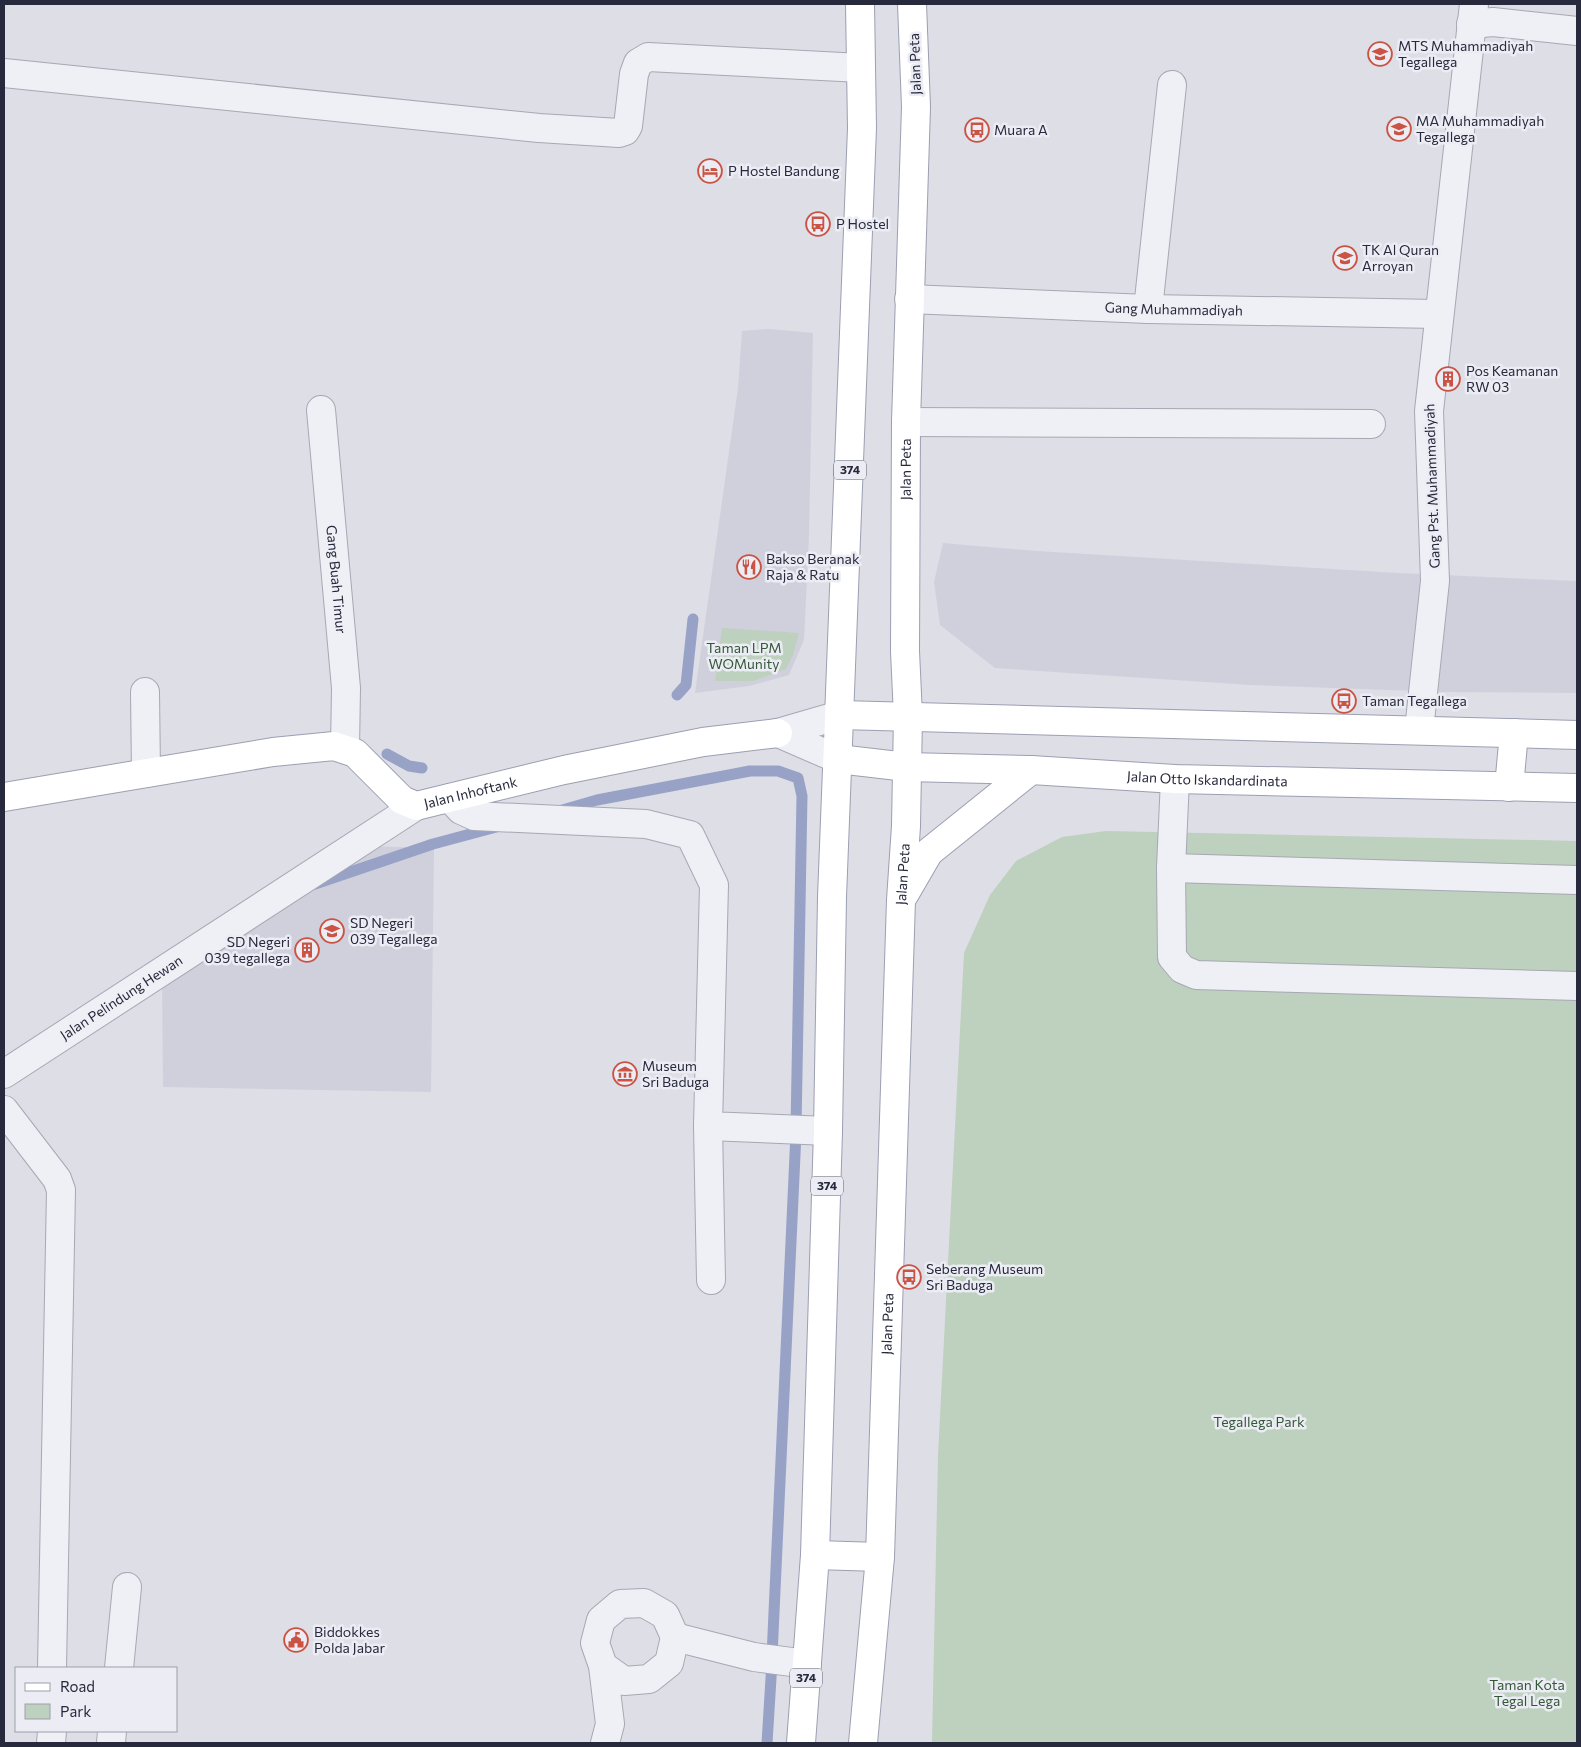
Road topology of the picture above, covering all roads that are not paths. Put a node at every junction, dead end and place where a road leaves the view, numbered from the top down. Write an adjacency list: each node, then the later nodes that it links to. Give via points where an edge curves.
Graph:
1 (860, 4): 5 (main road, 374)
2 (912, 4): 8 (main road, Jalan Peta, via 916,107)
3 (1472, 14): 4 (street, via 1493,22); 10 (street, Gang Pst. Muhammadiyah)
4 (1577, 31)
5 (861, 68): 6 (street, via 648,57 638,63 628,126 619,133 539,128); 15 (main road, 374, via 862,128)
6 (4, 73)
7 (1172, 85): 9 (street)
8 (909, 299): 9 (street, Gang Muhammadiyah); 12 (main road, Jalan Peta)
9 (1148, 309): 10 (street, Gang Muhammadiyah)
10 (1438, 314): 17 (street, Gang Pst. Muhammadiyah, via 1428,411 1435,582)
11 (320, 410): 21 (street, Gang Buah Timur, via 346,688)
12 (906, 422): 13 (street); 16 (main road, Jalan Peta, via 905,650)
13 (1371, 424)
14 (146, 692): 25 (street)
15 (840, 715): 16 (main road); 18 (street, Jalan Inhoftank); 22 (main road, 374)
16 (908, 716): 17 (main road); 23 (main road, Jalan Peta)
17 (1420, 730): 19 (main road)
18 (778, 733): 22 (street); 30 (main road, Jalan Inhoftank, via 703,742 512,781)
19 (1514, 733): 20 (main road); 27 (main road)
20 (1577, 735)
21 (346, 749): 25 (main road, via 334,746 273,752); 31 (main road, Jalan Inhoftank, via 355,753 402,800)
22 (838, 759): 23 (main road, Jalan Otto Iskandardinata); 39 (main road, 374)
23 (907, 767): 24 (main road, Jalan Otto Iskandardinata); 34 (main road, Jalan Peta)
24 (1031, 770): 26 (main road, Jalan Otto Iskandardinata); 34 (main road, via 929,852)
25 (146, 773): 29 (main road)
26 (1175, 779): 27 (main road, Jalan Otto Iskandardinata); 32 (street)
27 (1509, 787): 28 (main road, Jalan Otto Iskandardinata)
28 (1577, 788)
29 (4, 797)
30 (450, 798): 31 (main road, Jalan Inhoftank); 38 (street, via 461,810 474,816 646,824 690,835 714,885)
31 (416, 806): 36 (street, Jalan Pelindung Hewan)
32 (1171, 868): 33 (street); 35 (street, via 1172,957 1182,969 1196,975)
33 (1577, 880)
34 (901, 900): 42 (main road, Jalan Peta)
35 (1577, 986)
36 (4, 1074)
37 (4, 1110): 47 (street, via 57,1179 61,1190)
38 (708, 1126): 39 (street); 40 (street)
39 (828, 1131): 41 (main road, 374)
40 (711, 1280)
41 (815, 1555): 42 (main road); 45 (main road, 374)
42 (880, 1557): 51 (main road, Jalan Peta)
43 (127, 1587): 48 (street)
44 (675, 1637): 45 (street, via 754,1657); 46 (street, via 669,1663 649,1680 624,1681); 46 (street, via 665,1615 644,1602 620,1604 601,1620 595,1643)
45 (807, 1664): 50 (main road, 374)
46 (603, 1666): 49 (street, via 610,1724)
47 (52, 1667)
48 (119, 1667)
49 (605, 1743)
50 (801, 1743)
51 (863, 1743)

